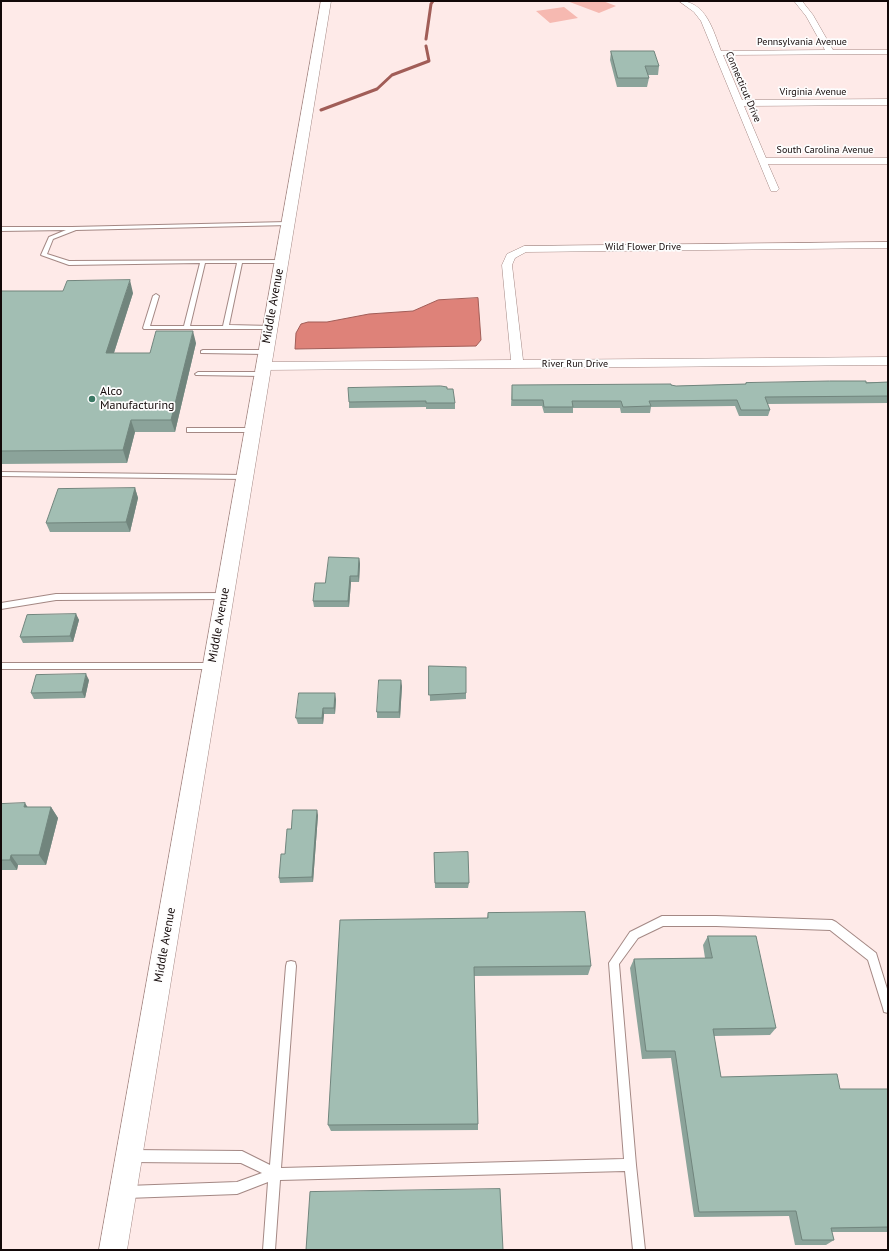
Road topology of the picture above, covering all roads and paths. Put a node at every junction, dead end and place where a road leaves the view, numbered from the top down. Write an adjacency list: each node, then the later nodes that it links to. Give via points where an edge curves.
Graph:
1 (326, 1): 12 (street, Middle Avenue)
2 (683, 1): 6 (street, Connecticut Drive, via 704,18)
3 (798, 1): 4 (street)
4 (830, 52): 5 (street, Pennsylvania Avenue); 6 (street, Pennsylvania Avenue)
5 (888, 52)
6 (717, 53): 8 (street, Connecticut Drive)
7 (888, 102): 8 (street, Virginia Avenue)
8 (738, 103): 10 (street, Connecticut Drive)
9 (888, 161): 10 (street, South Carolina Avenue)
10 (762, 162): 11 (street, Connecticut Drive)
11 (774, 189)
12 (287, 224): 13 (lane); 17 (street, Middle Avenue)
13 (75, 228): 14 (lane); 18 (lane, via 51,238 44,255 68,263)
14 (1, 229)
15 (888, 245): 26 (street, Wild Flower Drive, via 524,249 511,256 507,265)
16 (240, 261): 17 (lane); 18 (lane); 20 (lane)
17 (281, 261): 21 (street, Middle Avenue)
18 (203, 262): 22 (lane)
19 (156, 296): 22 (lane, via 146,328)
20 (226, 327): 21 (lane); 22 (lane)
21 (269, 327): 25 (street, Middle Avenue)
22 (186, 328)
23 (203, 352): 25 (lane)
24 (888, 361): 26 (street, River Run Drive)
25 (263, 364): 26 (street, River Run Drive); 27 (lane); 29 (street, Middle Avenue)
26 (517, 364)
27 (198, 374)
28 (189, 430): 29 (lane)
29 (252, 430): 31 (street, Middle Avenue)
30 (1, 474): 31 (lane)
31 (244, 477): 32 (street, Middle Avenue)
32 (224, 596): 33 (lane, via 56,597); 35 (street, Middle Avenue)
33 (1, 606)
34 (1, 666): 35 (lane)
35 (212, 666): 38 (street, Middle Avenue)
36 (291, 966): 40 (lane)
37 (888, 1008): 39 (lane, via 872,957 832,925 662,921 634,934 614,963)
38 (129, 1156): 40 (lane, via 242,1157); 41 (street, Middle Avenue)
39 (630, 1165): 40 (lane); 44 (lane)
40 (275, 1174): 41 (lane, via 237,1188); 43 (lane)
41 (123, 1192): 42 (street, Middle Avenue)
42 (113, 1250)
43 (269, 1250)
44 (639, 1250)

